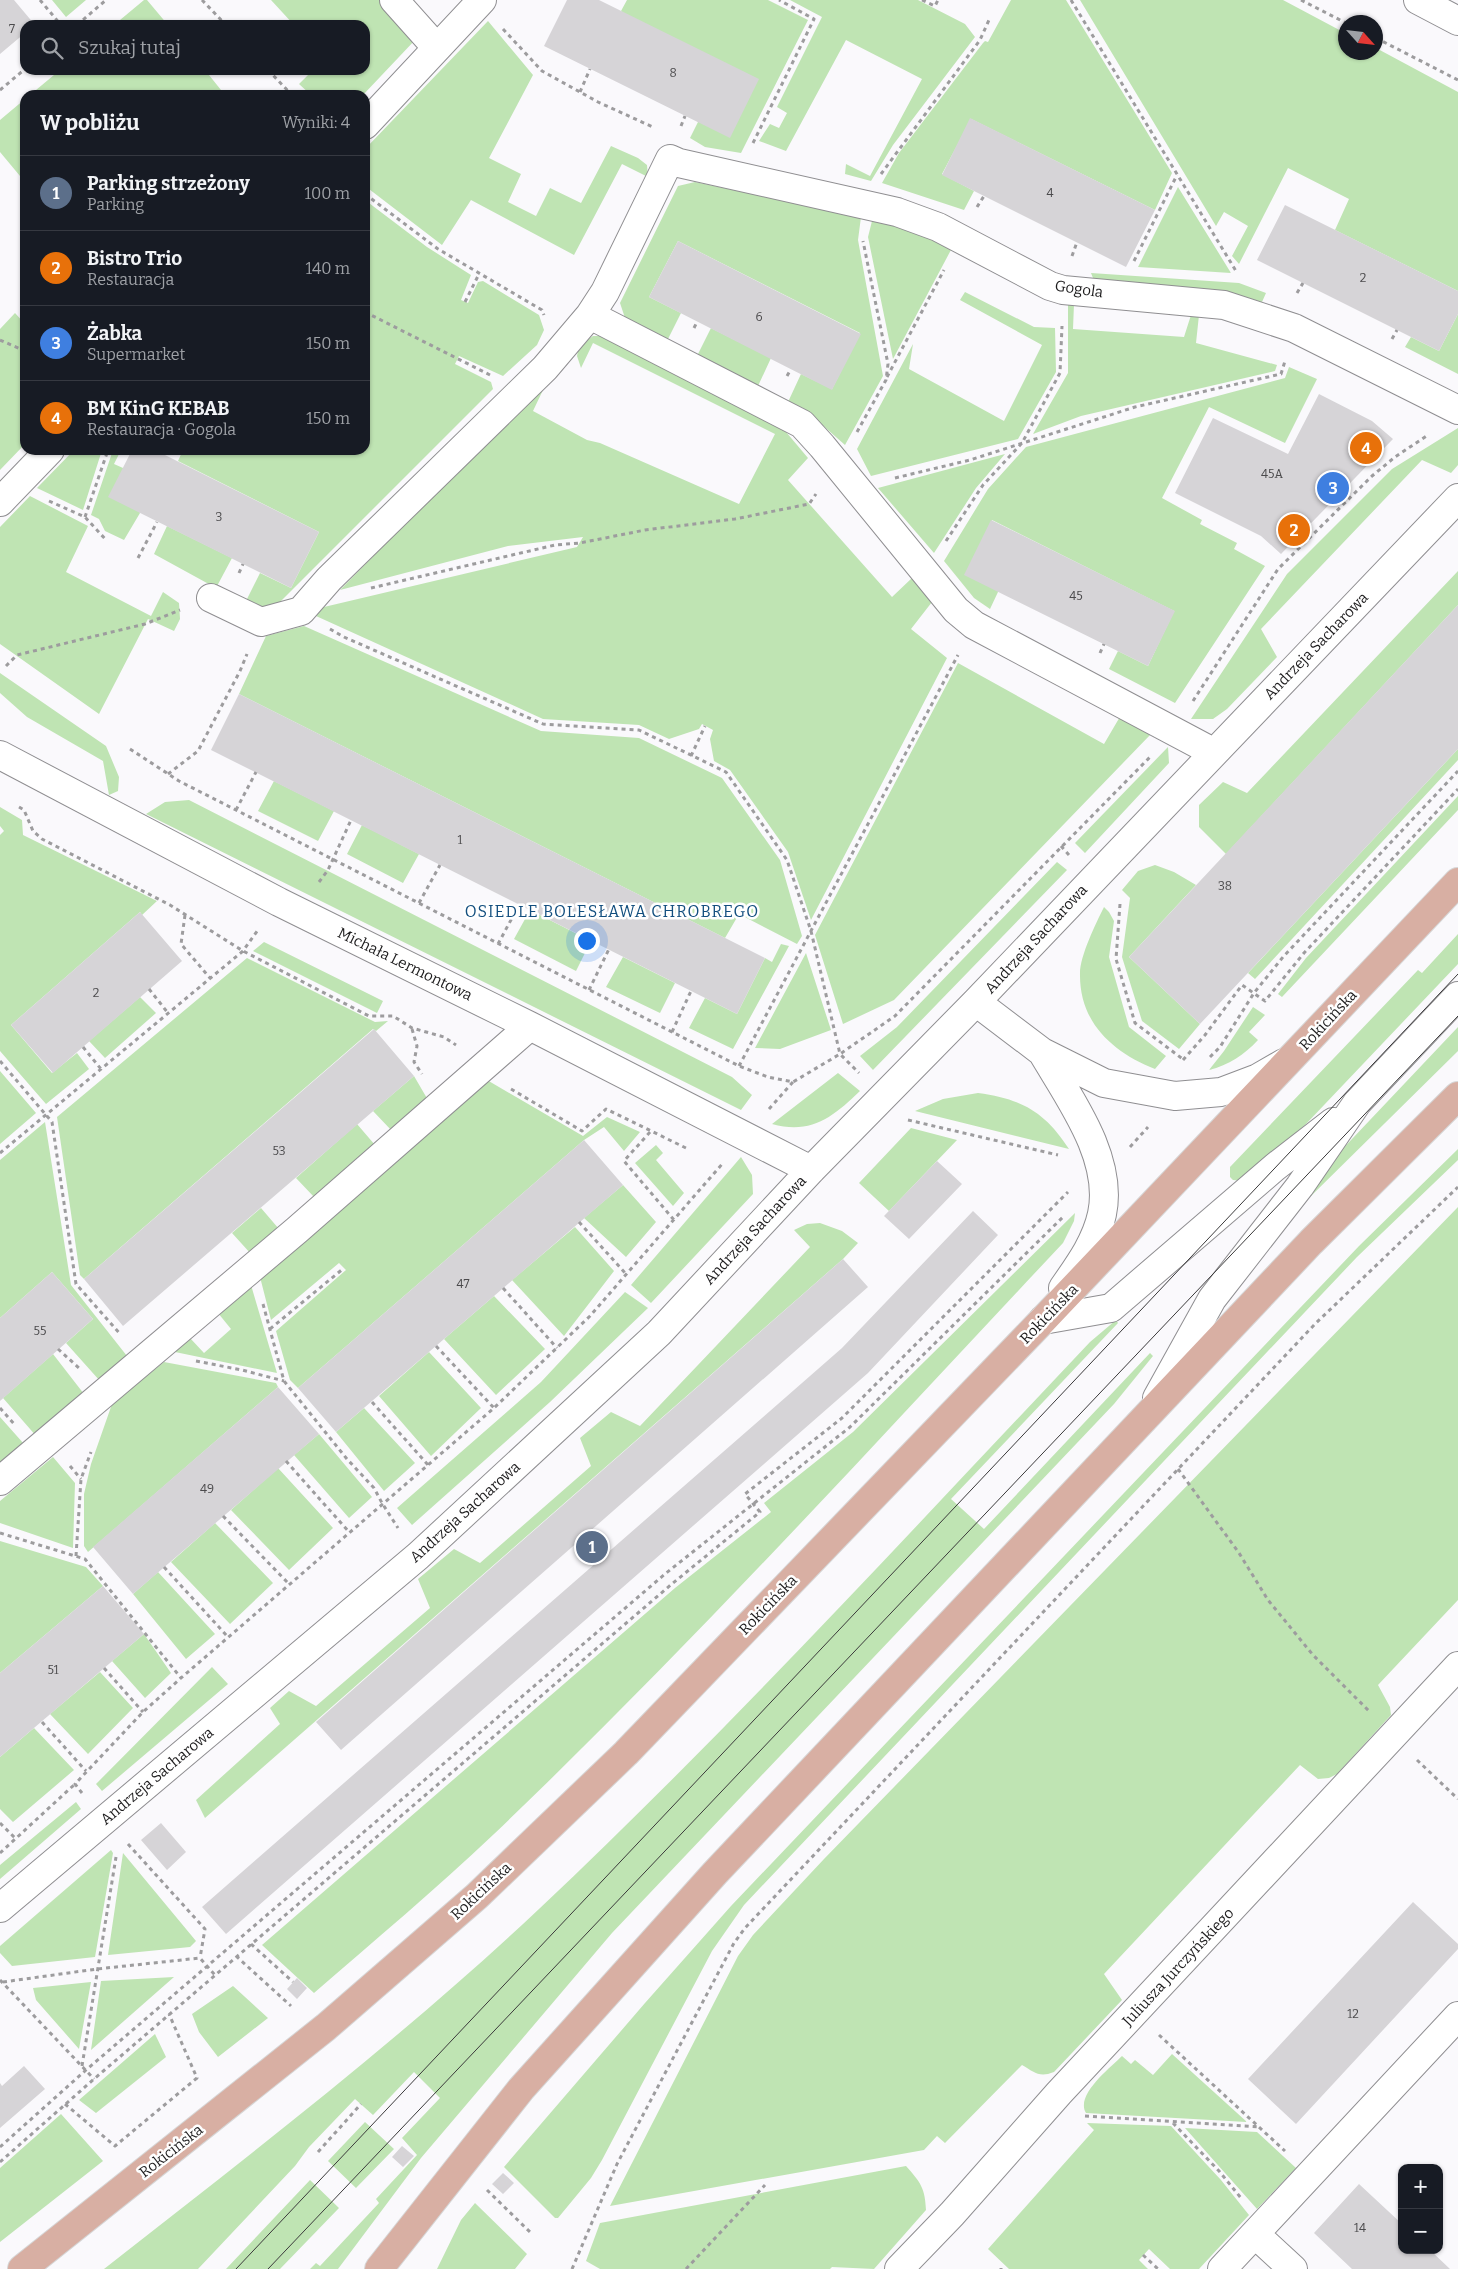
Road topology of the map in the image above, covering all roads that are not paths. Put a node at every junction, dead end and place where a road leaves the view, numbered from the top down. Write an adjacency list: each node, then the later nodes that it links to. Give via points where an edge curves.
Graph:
1 (394, 0): 5 (street)
2 (482, 0): 5 (street)
3 (1418, 0): 4 (street)
4 (1458, 21)
5 (429, 54): 6 (street)
6 (370, 119)
7 (590, 315): 8 (street, Gogola, via 605,292 670,159 897,212 938,227 1063,290 1224,305 1294,328); 12 (street, via 545,368 329,579 301,611 261,622); 13 (street, via 802,424 956,610 974,625)
8 (1458, 410)
9 (45, 455): 10 (street)
10 (8, 494)
11 (1458, 498): 13 (street, Andrzeja Sacharowa)
12 (211, 598)
13 (1213, 752): 17 (street, Andrzeja Sacharowa)
14 (4, 765): 18 (street, Michała Lermontowa)
15 (1458, 882): 20 (main road, Rokicińska)
16 (1458, 996): 22 (street)
17 (976, 1002): 19 (street); 23 (street, Andrzeja Sacharowa)
18 (530, 1026): 23 (street, Michała Lermontowa); 26 (street, via 298,1230)
19 (1042, 1052): 20 (street, via 1104,1083 1164,1094 1221,1092 1258,1078); 24 (street, via 1080,1117 1099,1164 1102,1213 1089,1249)
20 (1292, 1058): 24 (main road, Rokicińska)
21 (1458, 1096): 25 (main road, via 1311,1242)
22 (1357, 1103): 24 (street, via 1275,1167 1111,1308); 25 (street, via 1300,1186 1212,1299)
23 (811, 1170): 28 (street, Andrzeja Sacharowa, via 659,1333 418,1556)
24 (1043, 1320): 31 (main road, Rokicińska, via 626,1753 477,1896 326,2027)
25 (1148, 1415): 32 (main road, via 634,1961 521,2089)
26 (0, 1481)
27 (1458, 1666): 33 (street, Juliusza Jurczyńskiego)
28 (0, 1908)
29 (1458, 2016): 30 (street)
30 (1256, 2235): 34 (street); 35 (street)
31 (22, 2269)
32 (378, 2269)
33 (899, 2269)
34 (1222, 2269)
35 (1292, 2269)

